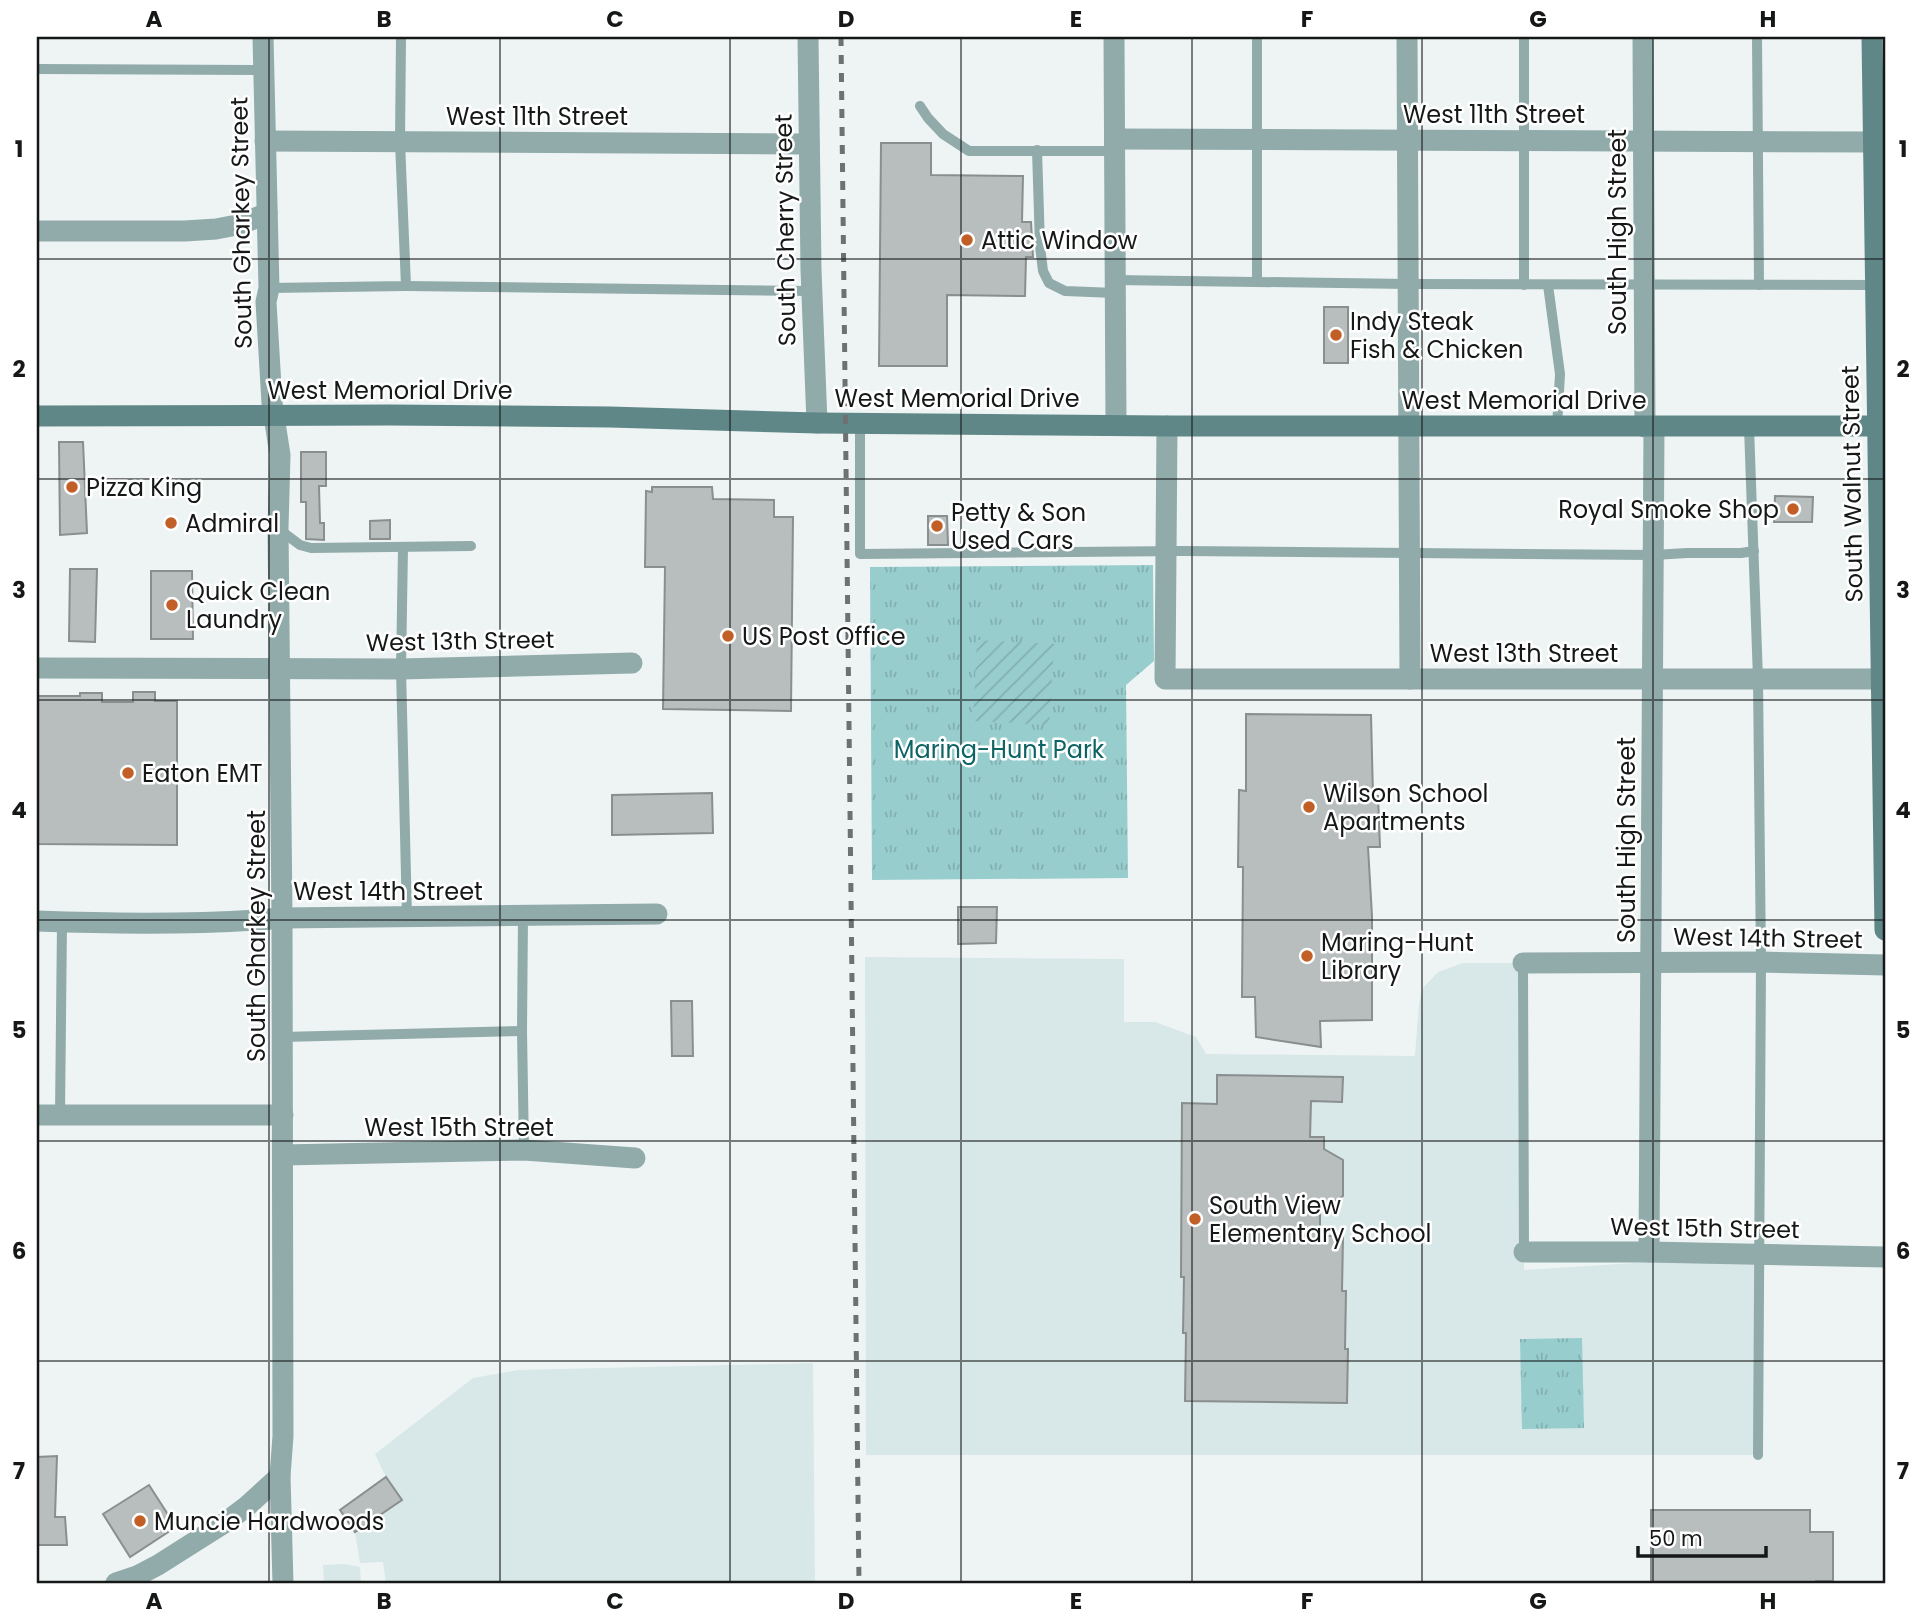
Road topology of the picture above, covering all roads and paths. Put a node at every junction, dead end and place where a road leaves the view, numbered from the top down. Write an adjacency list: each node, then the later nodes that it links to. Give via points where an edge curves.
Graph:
1 (264, 37): 12 (street, South Gharkey Street)
2 (401, 37): 19 (lane)
3 (808, 37): 22 (street, South Cherry Street)
4 (1114, 37): 23 (street)
5 (1257, 37): 14 (lane)
6 (1408, 37): 15 (street)
7 (1524, 37): 16 (lane)
8 (1643, 37): 18 (street, South High Street)
9 (1757, 37): 20 (lane)
10 (1871, 37): 21 (main road, South Walnut Street)
11 (37, 69): 12 (lane)
12 (264, 70): 17 (street, South Gharkey Street)
13 (920, 106): 24 (lane, via 943,134 970,151)
14 (1257, 139): 15 (street, West 11th Street); 23 (street, West 11th Street); 27 (lane)
15 (1408, 139): 16 (street, West 11th Street); 28 (street)
16 (1523, 140): 18 (street, West 11th Street); 29 (lane)
17 (265, 141): 19 (street, West 11th Street); 25 (street, South Gharkey Street)
18 (1643, 141): 20 (street, West 11th Street); 31 (street, South High Street)
19 (400, 142): 22 (street, West 11th Street); 34 (lane)
20 (1759, 142): 21 (street, West 11th Street); 32 (lane)
21 (1872, 142): 33 (main road, South Walnut Street)
22 (809, 145): 37 (street, South Cherry Street)
23 (1115, 145): 24 (lane); 35 (street)
24 (1037, 150): 35 (lane, via 1040,246 1049,283 1065,291)
25 (267, 214): 26 (street, via 206,230); 36 (street, South Gharkey Street)
26 (37, 231)
27 (1257, 282): 28 (lane); 35 (lane)
28 (1409, 284): 29 (lane); 44 (street)
29 (1524, 285): 30 (lane)
30 (1548, 285): 31 (lane); 46 (lane, via 1560,374)
31 (1644, 285): 32 (lane); 47 (street, South High Street)
32 (1759, 285): 33 (lane)
33 (1880, 285): 45 (main road, South Walnut Street)
34 (407, 286): 36 (lane); 37 (lane)
35 (1115, 287): 42 (street)
36 (269, 288): 39 (street, South Gharkey Street, via 266,302)
37 (812, 291): 40 (street, South Cherry Street)
38 (37, 416): 39 (main road, West Memorial Drive)
39 (274, 416): 40 (main road, West Memorial Drive); 49 (street, South Gharkey Street, via 279,455)
40 (817, 423): 41 (main road, West Memorial Drive)
41 (860, 423): 42 (main road, West Memorial Drive); 52 (lane, via 860,554)
42 (1116, 425): 43 (main road, West Memorial Drive)
43 (1167, 426): 44 (main road, West Memorial Drive); 52 (street)
44 (1410, 426): 46 (main road, West Memorial Drive); 54 (street)
45 (1881, 426): 48 (main road, West Memorial Drive); 63 (main road, South Walnut Street)
46 (1557, 427): 47 (main road, West Memorial Drive)
47 (1649, 427): 48 (main road, West Memorial Drive); 55 (street, South High Street)
48 (1749, 427): 53 (lane)
49 (278, 528): 51 (lane, via 311,548); 58 (street, South Gharkey Street)
50 (471, 546): 51 (lane)
51 (402, 547): 59 (lane)
52 (1166, 551): 54 (lane); 60 (street, West 13th Street, via 1166,679)
53 (1754, 551): 55 (lane); 62 (lane)
54 (1410, 553): 55 (lane); 60 (street)
55 (1654, 555): 61 (street, South High Street)
56 (632, 663): 59 (street, West 13th Street)
57 (37, 668): 58 (street, West 13th Street)
58 (279, 669): 59 (street, West 13th Street); 67 (street, South Gharkey Street)
59 (401, 669): 66 (lane)
60 (1410, 679): 61 (street, West 13th Street)
61 (1654, 679): 62 (street, West 13th Street); 73 (street, South High Street)
62 (1758, 679): 63 (street, West 13th Street); 71 (lane)
63 (1884, 679): 70 (main road, South Walnut Street)
64 (657, 914): 65 (street, West 14th Street)
65 (523, 916): 66 (street, West 14th Street); 75 (lane)
66 (407, 917): 67 (street, West 14th Street)
67 (282, 918): 69 (street, West 14th Street); 76 (street, South Gharkey Street)
68 (37, 921): 69 (street, West 14th Street)
69 (62, 923): 78 (lane)
70 (1885, 930)
71 (1761, 962): 73 (street, West 14th Street); 74 (street, West 14th Street); 85 (lane)
72 (1523, 963): 73 (street, West 14th Street); 83 (lane)
73 (1652, 963): 84 (street, South High Street)
74 (1885, 965)
75 (522, 1031): 76 (lane); 80 (lane)
76 (282, 1037): 79 (street, South Gharkey Street)
77 (37, 1115): 78 (street)
78 (60, 1115): 79 (street)
79 (283, 1115): 81 (street, South Gharkey Street)
80 (524, 1150): 81 (street, West 15th Street); 82 (street, West 15th Street)
81 (283, 1155): 88 (street, South Gharkey Street, via 284,1438)
82 (635, 1158)
83 (1524, 1252): 84 (street, West 15th Street)
84 (1649, 1252): 85 (street, West 15th Street)
85 (1759, 1255): 86 (street, West 15th Street); 87 (lane)
86 (1885, 1257)
87 (1758, 1455)
88 (280, 1476): 89 (street, via 226,1521 158,1565); 90 (street, South Gharkey Street)
89 (116, 1583)
90 (283, 1583)

